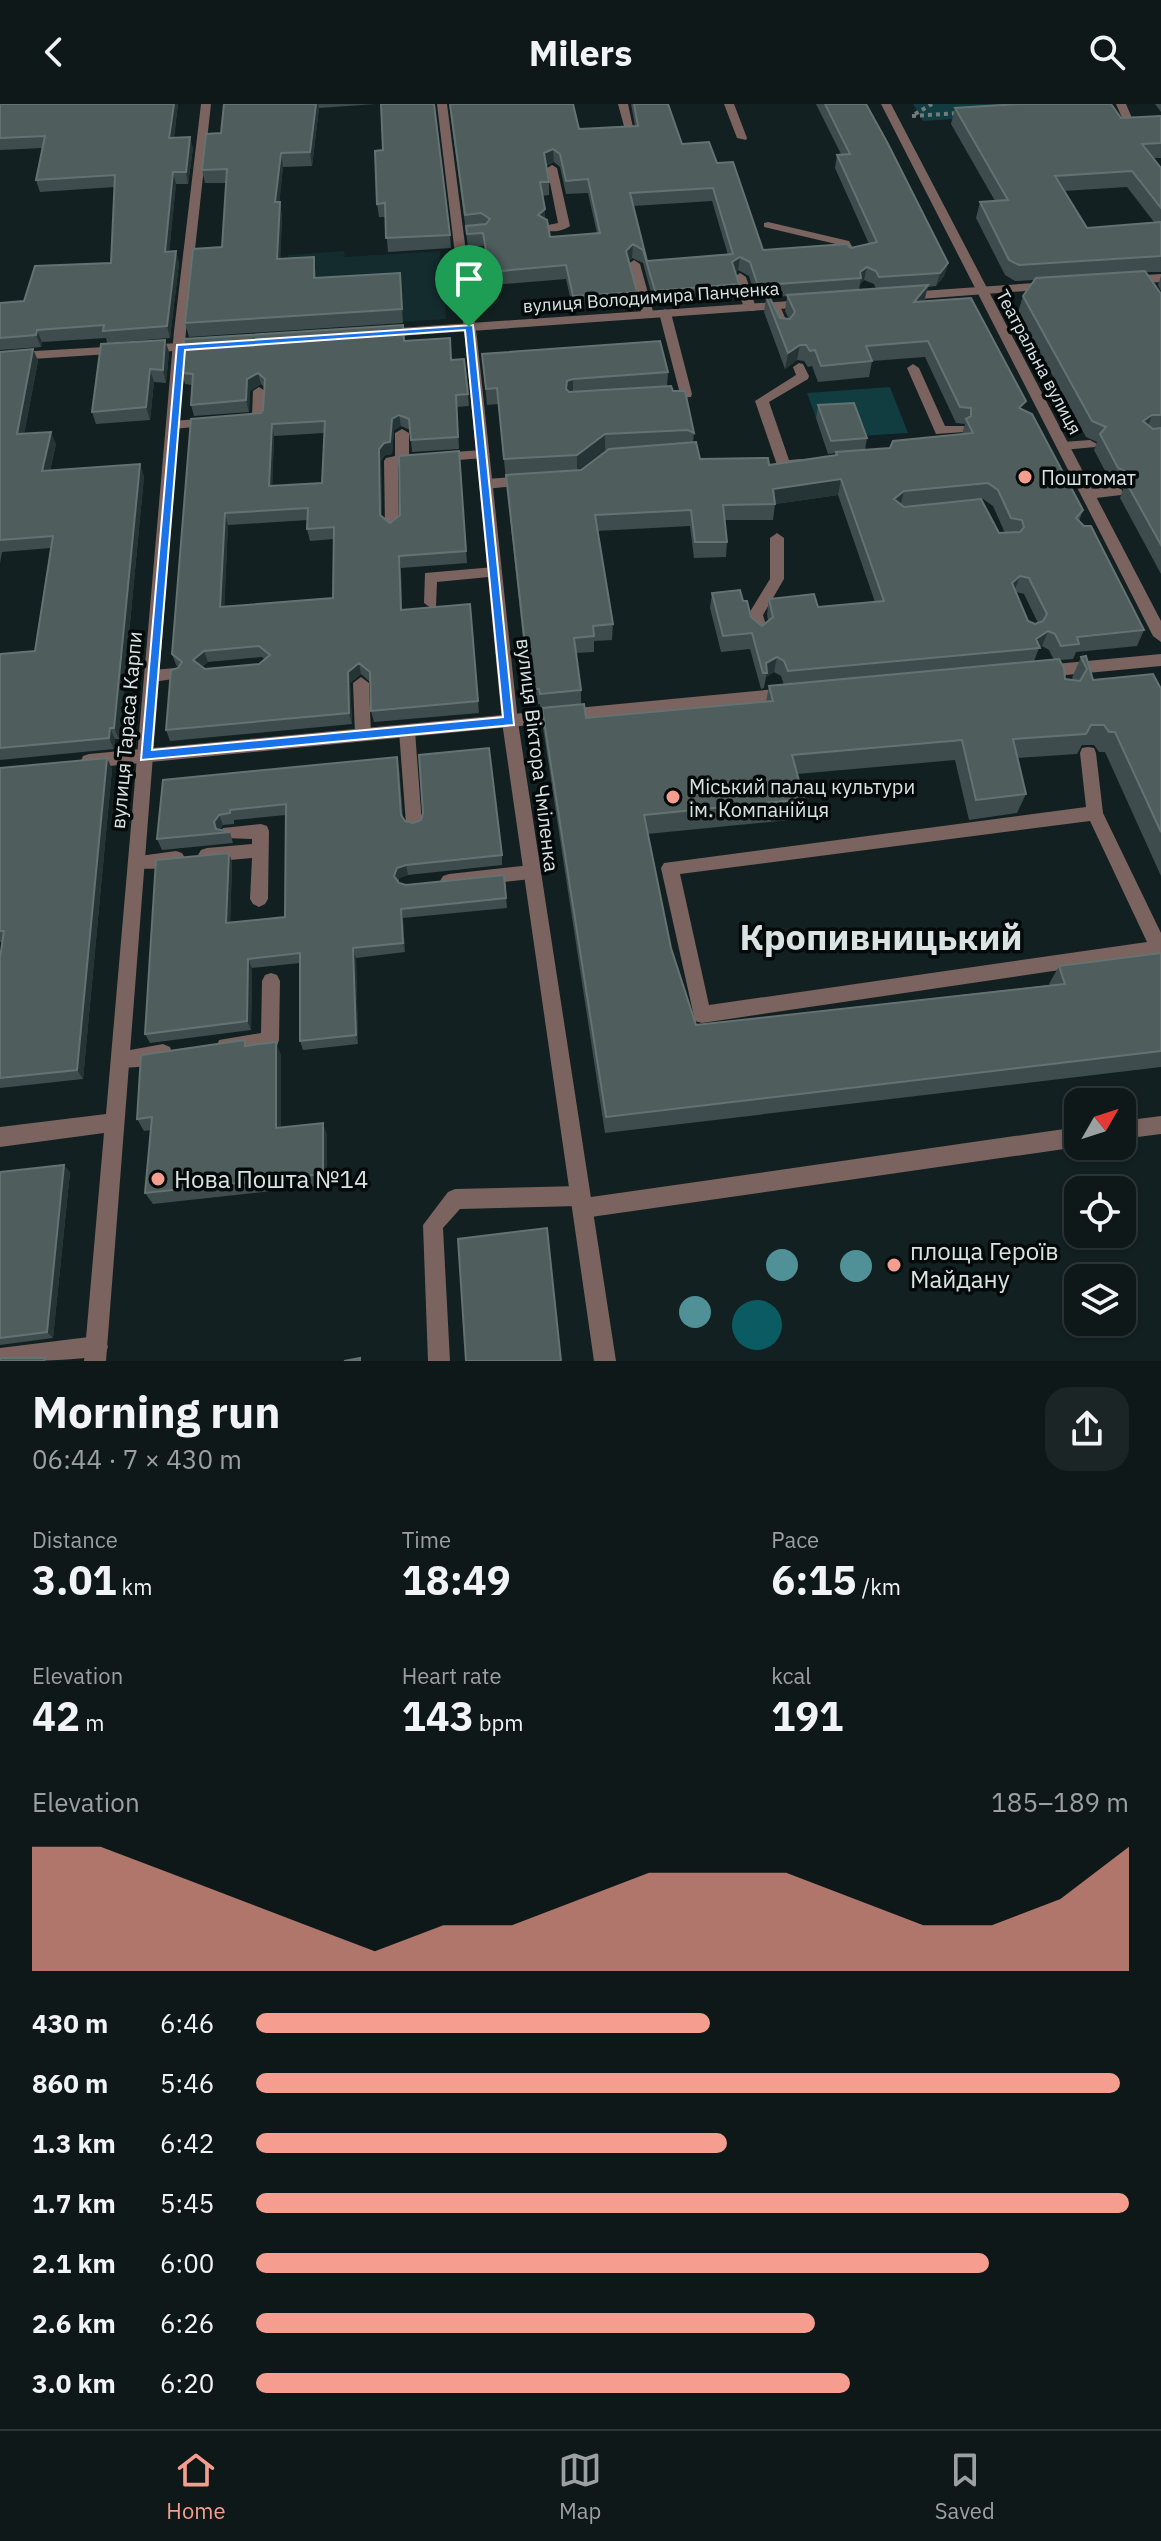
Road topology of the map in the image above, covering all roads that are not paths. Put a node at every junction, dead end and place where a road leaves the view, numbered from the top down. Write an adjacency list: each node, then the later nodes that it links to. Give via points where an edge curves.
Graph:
1 (206, 104): 32 (street, вулиця Тараса Карпи)
2 (442, 104): 14 (street, вулиця Віктора Чміленка)
3 (623, 104): 8 (street)
4 (729, 104): 9 (street)
5 (886, 104): 21 (street, Театральна вулиця)
6 (1121, 104): 7 (street)
7 (1127, 118)
8 (630, 130)
9 (742, 138)
10 (552, 168): 12 (street, via 564,226)
11 (768, 225): 15 (street, via 845,243)
12 (547, 228)
13 (472, 234): 14 (street)
14 (458, 235): 28 (street, вулиця Віктора Чміленка)
15 (852, 257)
16 (634, 264): 27 (street)
17 (740, 277): 25 (street)
18 (1161, 278): 19 (street, via 1147,284)
19 (1113, 282)
20 (1067, 285): 21 (street)
21 (981, 291): 22 (street); 38 (street, Театральна вулиця)
22 (886, 298)
23 (816, 303): 24 (street, вулиця Володимира Панченка)
24 (774, 306): 25 (street, вулиця Володимира Панченка); 29 (street)
25 (750, 308): 26 (street, вулиця Володимира Панченка)
26 (665, 313): 27 (street, вулиця Володимира Панченка); 37 (street, via 686,394)
27 (648, 315): 28 (street, вулиця Володимира Панченка)
28 (469, 327): 30 (street, вулиця Володимира Панченка); 45 (street, вулиця Віктора Чміленка)
29 (784, 329)
30 (363, 334)
31 (223, 344): 32 (street)
32 (180, 347): 33 (street); 40 (street, вулиця Тараса Карпи)
33 (0, 357)
34 (799, 367): 47 (street, via 803,376 762,401 784,465)
35 (913, 368): 41 (street, via 941,431)
36 (259, 391): 40 (street, via 258,419)
37 (654, 396)
38 (1049, 420): 39 (street); 44 (street, Театральна вулиця)
39 (1031, 422)
40 (173, 425): 62 (street, вулиця Тараса Карпи)
41 (959, 429)
42 (402, 433): 46 (street)
43 (1090, 444): 44 (street)
44 (1063, 446): 51 (street, Театральна вулиця)
45 (483, 454): 46 (street); 49 (street, вулиця Віктора Чміленка)
46 (402, 460): 52 (street, via 391,461)
47 (812, 463)
48 (537, 481): 49 (street)
49 (486, 484): 56 (street, вулиця Віктора Чміленка)
50 (1116, 492): 51 (street)
51 (1088, 494): 53 (street, Театральна вулиця)
52 (392, 527)
53 (1107, 531): 54 (street); 59 (street, Театральна вулиця)
54 (1088, 533)
55 (777, 538): 58 (street, via 777,579 755,615)
56 (494, 572): 57 (street, via 430,577); 66 (street, вулиця Віктора Чміленка)
57 (431, 603)
58 (760, 632)
59 (1161, 636)
60 (1161, 660): 64 (street, via 1044,667)
61 (175, 674): 62 (street)
62 (153, 676): 70 (street, вулиця Тараса Карпи)
63 (361, 683): 68 (street)
64 (1067, 688)
65 (809, 692): 66 (street, via 775,688)
66 (510, 722): 67 (street); 77 (street, вулиця Віктора Чміленка)
67 (407, 731): 68 (street); 73 (street)
68 (363, 735): 70 (street)
69 (1088, 753): 72 (street)
70 (145, 756): 71 (street); 76 (street, вулиця Тараса Карпи)
71 (79, 762)
72 (1095, 813): 72 (street, via 670,868 702,1015 1159,948)
73 (414, 824)
74 (229, 833): 75 (street, via 261,831)
75 (260, 850): 76 (street); 79 (street)
76 (138, 862): 83 (street, вулиця Тараса Карпи)
77 (531, 872): 78 (street); 89 (street, вулиця Віктора Чміленка)
78 (435, 882)
79 (259, 899)
80 (271, 981): 81 (street, via 270,1040)
81 (213, 1047)
82 (184, 1051): 83 (street)
83 (121, 1059): 84 (street, вулиця Тараса Карпи)
84 (115, 1122): 87 (street); 90 (street, вулиця Тараса Карпи)
85 (1161, 1125): 86 (street)
86 (1136, 1128)
87 (0, 1137)
88 (1064, 1139): 89 (street)
89 (582, 1202): 92 (street, via 455,1199 433,1225); 93 (street, вулиця Віктора Чміленка)
90 (96, 1354): 91 (street)
91 (0, 1359)
92 (439, 1361)
93 (605, 1361)

